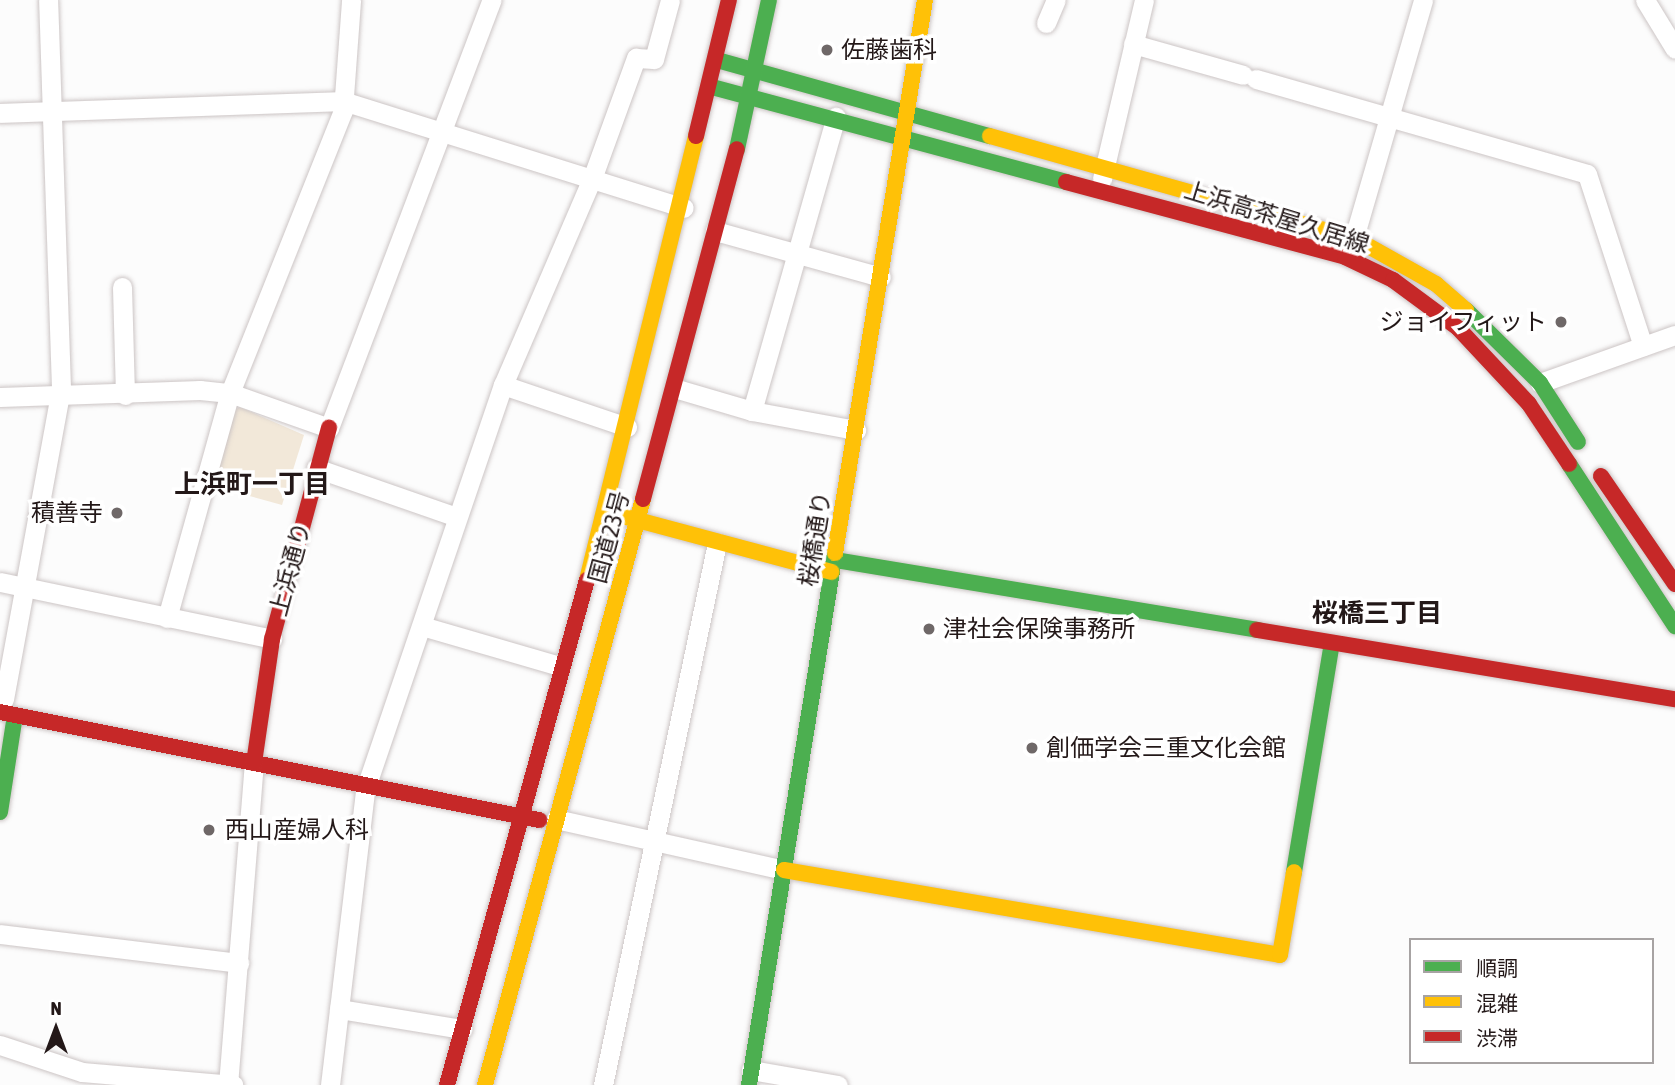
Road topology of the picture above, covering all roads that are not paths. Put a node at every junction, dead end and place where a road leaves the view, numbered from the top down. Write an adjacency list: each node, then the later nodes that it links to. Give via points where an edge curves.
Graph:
1 (48, 0): 21 (street)
2 (351, 0): 19 (street)
3 (492, 0): 25 (street, 上浜通り)
4 (670, 0): 28 (street, via 654,59 636,58)
5 (729, 0): 15 (main road, 国道23号)
6 (769, 0): 16 (main road, 国道23号)
7 (925, 0): 20 (main road, 桜橋通り)
8 (1056, 0): 12 (street)
9 (1144, 0): 13 (street)
10 (1423, 0): 24 (street)
11 (1645, 0): 14 (street)
12 (1046, 23)
13 (1133, 44): 24 (street); 27 (street)
14 (1675, 49)
15 (717, 60): 16 (main road, 上浜高茶屋久居線); 17 (main road, 国道23号)
16 (756, 70): 18 (main road, 国道23号); 20 (main road, 上浜高茶屋久居線)
17 (712, 87): 18 (main road, 上浜高茶屋久居線); 30 (main road, 国道23号)
18 (751, 97): 23 (main road, 上浜高茶屋久居線); 31 (main road, 国道23号)
19 (344, 101): 21 (street); 25 (street); 41 (street)
20 (908, 110): 26 (main road, 桜橋通り); 27 (main road, 上浜高茶屋久居線)
21 (51, 111): 22 (street); 44 (street)
22 (0, 113)
23 (836, 117): 26 (main road, 上浜高茶屋久居線); 33 (street)
24 (1389, 117): 32 (street); 37 (street, via 1587,174)
25 (443, 129): 28 (street); 47 (street, 上浜通り)
26 (904, 135): 29 (main road, 上浜高茶屋久居線); 34 (main road, 桜橋通り)
27 (1102, 166): 29 (street); 32 (main road, 上浜高茶屋久居線)
28 (591, 180): 30 (street); 39 (street)
29 (1101, 189): 60 (main road, 上浜高茶屋久居線, via 1345,257 1427,302 1529,404)
30 (684, 208): 46 (main road, 国道23号)
31 (715, 231): 33 (street); 40 (main road, 国道23号)
32 (1354, 237): 38 (main road, 上浜高茶屋久居線, via 1462,305)
33 (798, 255): 34 (street); 45 (street)
34 (881, 277): 48 (main road, 桜橋通り)
35 (122, 287): 42 (street)
36 (1675, 335): 37 (street)
37 (1643, 346): 38 (street)
38 (1540, 383): 56 (main road, 上浜高茶屋久居線)
39 (503, 385): 46 (street); 51 (street)
40 (674, 388): 45 (street); 52 (main road, 国道23号)
41 (230, 393): 42 (street); 47 (street); 58 (street)
42 (125, 395): 44 (street)
43 (0, 397): 44 (street)
44 (60, 397): 57 (street)
45 (751, 411): 48 (street)
46 (626, 427): 50 (main road, 国道23号)
47 (329, 428): 49 (main road, 上浜通り)
48 (856, 430): 54 (main road, 桜橋通り)
49 (316, 468): 51 (street); 61 (main road, 上浜通り)
50 (606, 510): 52 (main road); 63 (main road, 国道23号)
51 (457, 517): 59 (street)
52 (637, 522): 53 (main road); 69 (main road, 国道23号)
53 (717, 542): 54 (main road); 71 (street)
54 (834, 566): 62 (main road); 72 (main road, 桜橋通り)
55 (0, 582): 57 (street)
56 (1675, 584)
57 (26, 587): 58 (street); 65 (street)
58 (167, 618): 61 (street)
59 (422, 626): 63 (street); 67 (street)
60 (1675, 626)
61 (272, 639): 66 (main road, 上浜通り)
62 (1332, 643): 64 (main road); 72 (main road, via 1280,956)
63 (560, 666): 70 (main road, 国道23号)
64 (1675, 699)
65 (6, 709): 66 (main road); 68 (main road)
66 (254, 763): 67 (main road); 74 (street, 上浜通り)
67 (365, 790): 70 (main road); 75 (street)
68 (0, 812)
69 (556, 819): 70 (main road); 71 (street); 83 (main road, 国道23号)
70 (520, 820): 76 (main road, 国道23号)
71 (654, 843): 72 (street); 84 (street)
72 (784, 870): 78 (main road, 桜橋通り)
73 (0, 934): 74 (street)
74 (239, 963): 80 (street, 上浜通り)
75 (339, 1009): 76 (street); 81 (street)
76 (462, 1029): 82 (main road, 国道23号)
77 (0, 1045): 79 (street)
78 (750, 1077): 85 (street)
79 (81, 1078): 80 (street)
80 (230, 1085)
81 (330, 1085)
82 (447, 1085)
83 (485, 1085)
84 (603, 1085)
85 (838, 1085)

